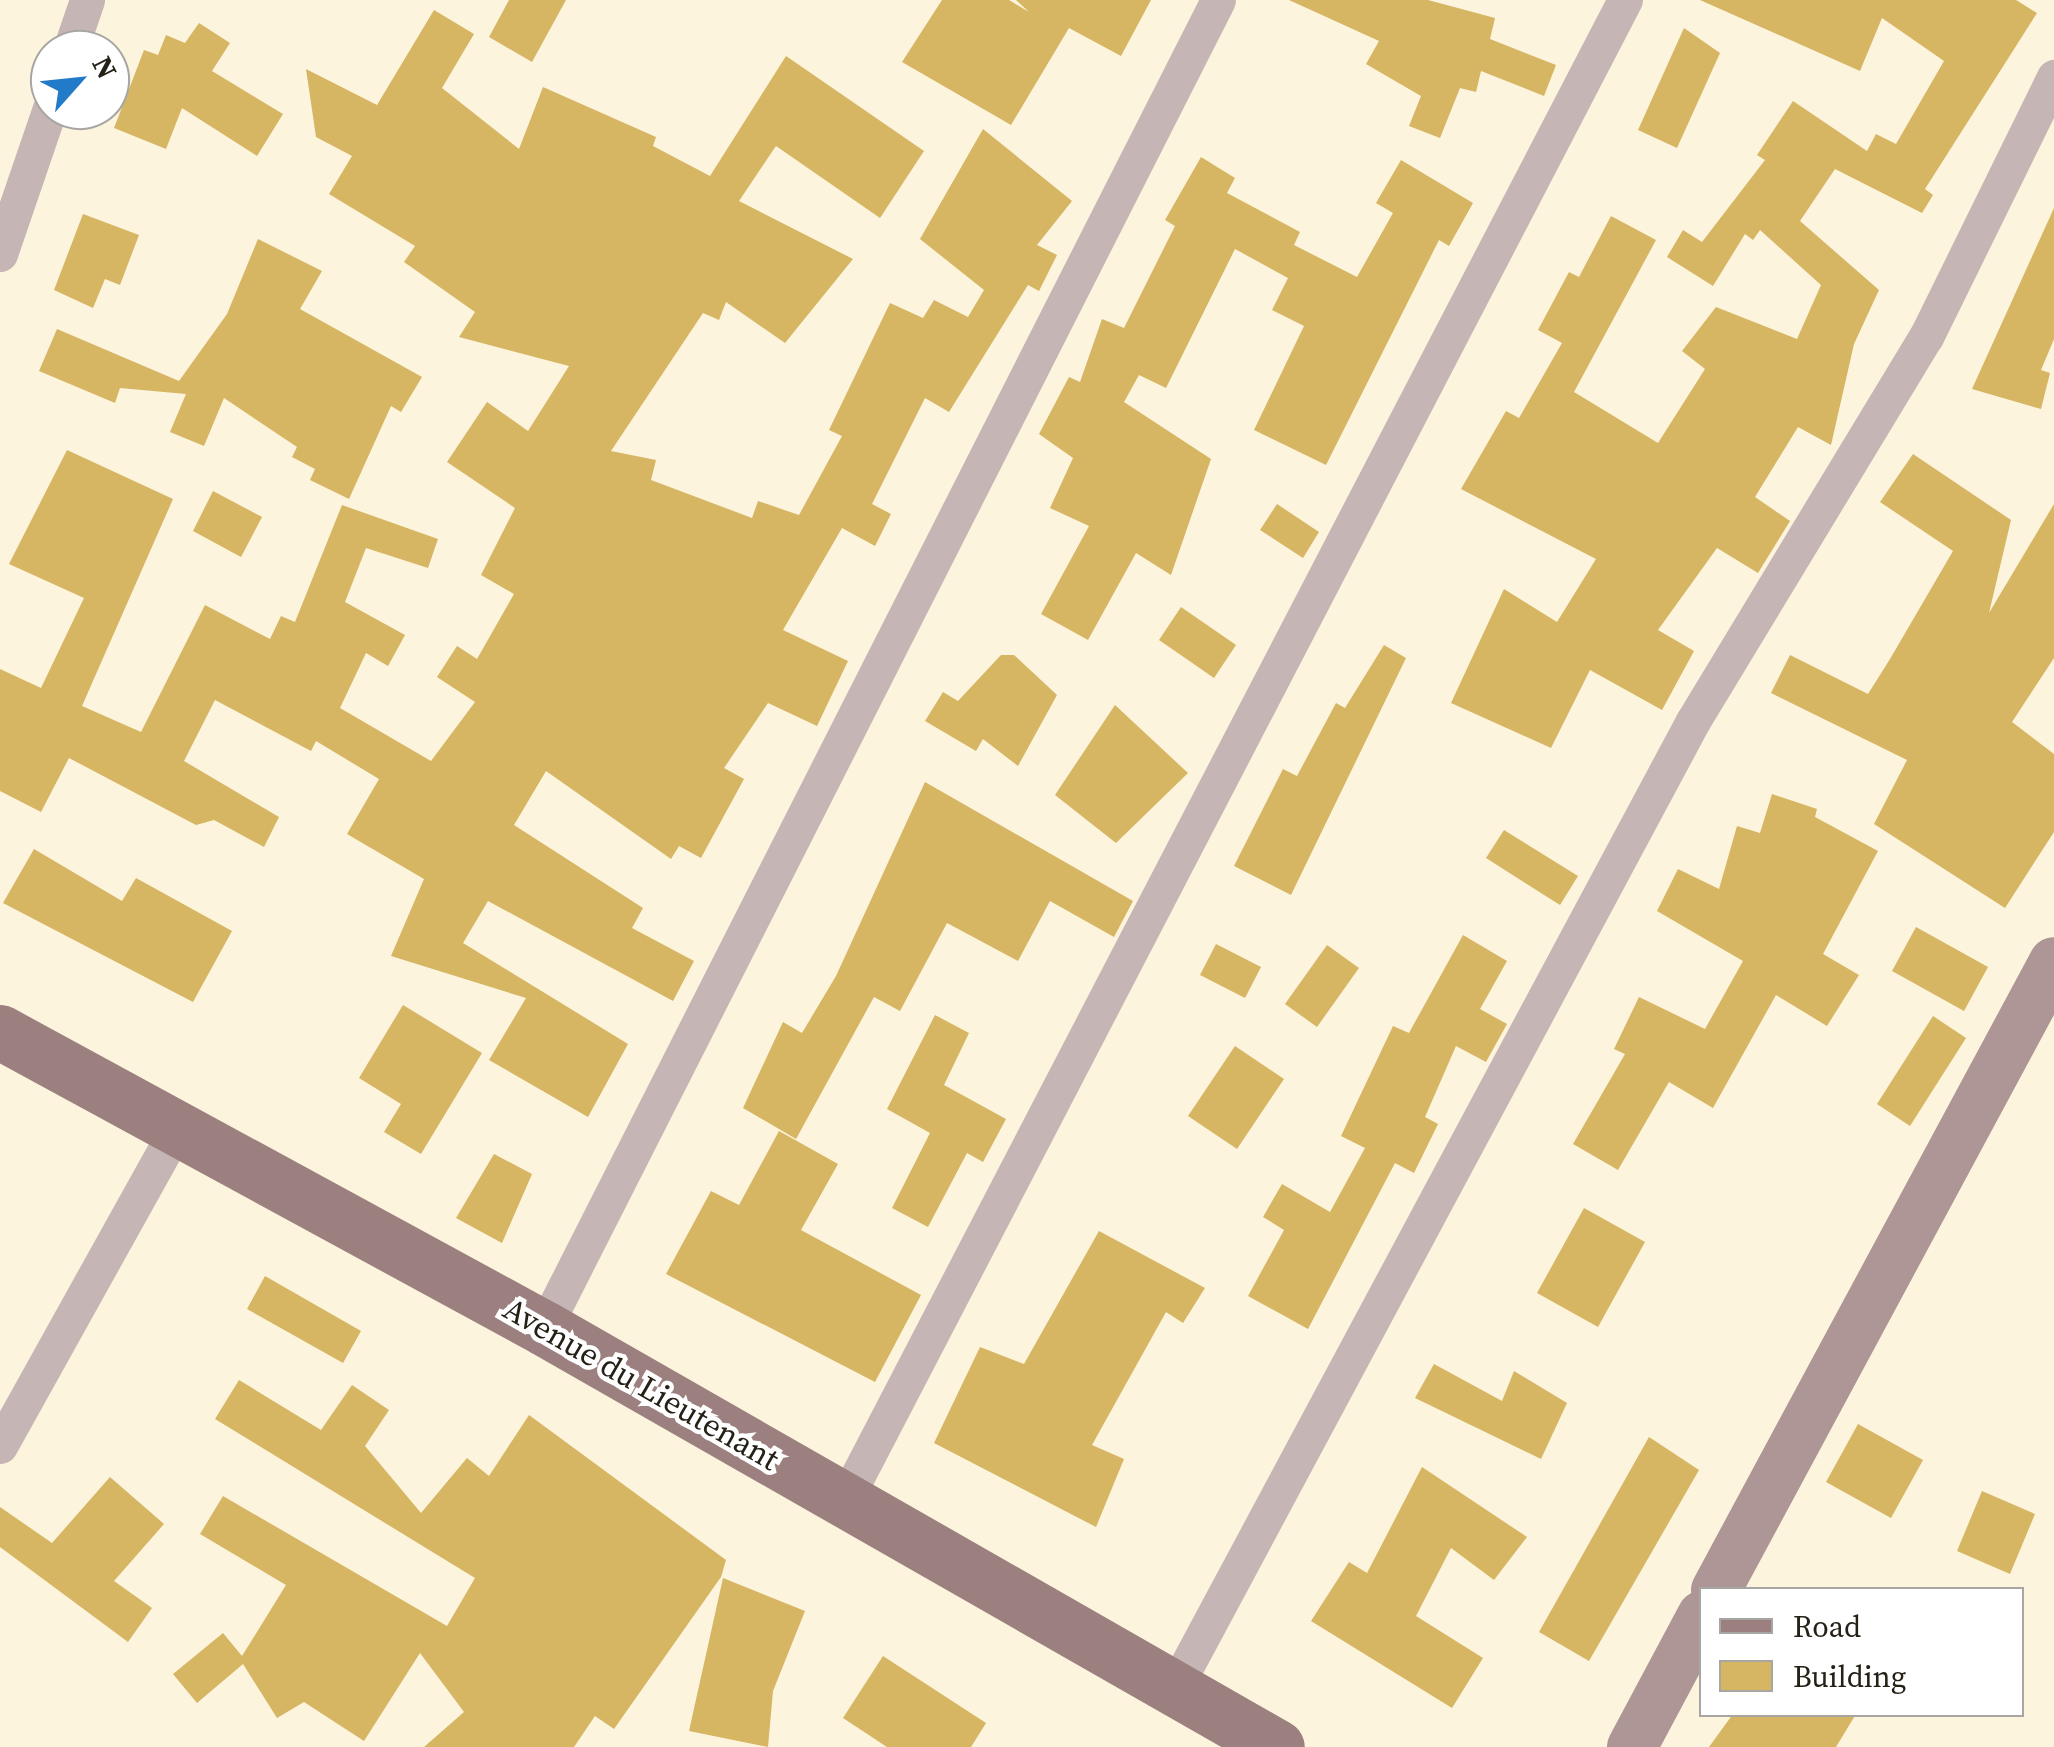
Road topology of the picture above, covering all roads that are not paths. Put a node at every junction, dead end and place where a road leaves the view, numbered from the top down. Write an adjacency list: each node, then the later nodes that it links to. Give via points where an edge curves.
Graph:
1 (87, 0): 4 (street)
2 (1218, 0): 11 (street)
3 (1625, 0): 13 (street)
4 (77, 30)
5 (2054, 76): 16 (street, via 1926,337 1693,721)
6 (42, 130): 7 (street)
7 (0, 254)
8 (2054, 962): 14 (street)
9 (0, 1032): 10 (main road, Avenue du Lieutenant)
10 (178, 1128): 11 (main road, Avenue du Lieutenant); 12 (street)
11 (544, 1328): 13 (main road, Avenue du Lieutenant)
12 (0, 1446)
13 (845, 1500): 16 (main road, Avenue du Lieutenant)
14 (1718, 1587)
15 (1699, 1622): 18 (street)
16 (1172, 1694): 17 (main road, Avenue du Lieutenant)
17 (1277, 1747)
18 (1632, 1747)

